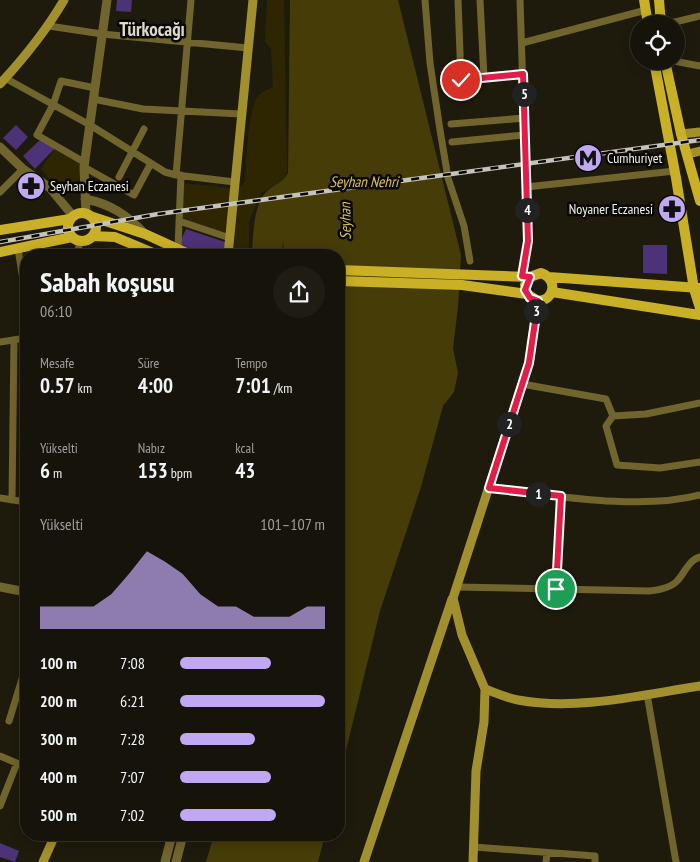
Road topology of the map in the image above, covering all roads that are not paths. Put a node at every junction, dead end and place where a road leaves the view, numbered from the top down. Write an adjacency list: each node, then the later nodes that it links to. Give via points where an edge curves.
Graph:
1 (64, 0): 14 (main road)
2 (107, 0): 15 (street)
3 (191, 0): 16 (street)
4 (253, 0): 18 (main road)
5 (425, 0): 69 (street, via 430,64 448,178 464,226)
6 (458, 0): 24 (street, via 461,80)
7 (480, 0): 24 (street)
8 (520, 0): 17 (street)
9 (659, 0): 11 (main road)
10 (645, 5): 17 (street)
11 (660, 15)
12 (700, 16): 13 (street)
13 (685, 20)
14 (49, 26): 15 (street); 25 (main road)
15 (102, 34): 16 (street); 26 (street)
16 (187, 43): 18 (street); 29 (street)
17 (522, 43): 23 (street)
18 (248, 48): 30 (main road)
19 (685, 63): 20 (street)
20 (700, 66)
21 (656, 70): 46 (main road)
22 (667, 70): 36 (main road)
23 (523, 74): 24 (street); 31 (street)
24 (484, 78)
25 (3, 81): 28 (street)
26 (95, 88): 27 (street); 28 (street, via 61,81)
27 (93, 99): 29 (street, via 143,109); 32 (street)
28 (53, 105): 32 (street); 44 (street, via 37,135)
29 (182, 111): 30 (street); 47 (street)
30 (241, 114): 49 (main road)
31 (525, 118): 33 (street); 37 (street)
32 (90, 124): 41 (street); 44 (street)
33 (451, 124)
34 (144, 129): 41 (street)
35 (700, 132): 36 (main road)
36 (681, 134): 42 (main road)
37 (524, 136): 38 (street); 50 (street)
38 (452, 142)
39 (0, 147): 45 (street)
40 (700, 151): 42 (main road)
41 (133, 152): 43 (street); 48 (street)
42 (688, 154): 53 (main road)
43 (151, 163): 44 (street, via 134,195); 47 (street, via 165,172)
44 (84, 165): 52 (street)
45 (23, 168): 51 (street); 55 (street, via 50,188)
46 (675, 171): 50 (street); 75 (main road)
47 (179, 175): 49 (street); 56 (street)
48 (119, 177)
49 (235, 182): 60 (main road)
50 (526, 187): 71 (street)
51 (0, 192)
52 (85, 199): 54 (street); 58 (street, via 128,216)
53 (700, 201)
54 (88, 215): 55 (main road); 58 (main road); 59 (main road, via 96,227)
55 (72, 218): 57 (main road); 61 (main road, via 68,228)
56 (179, 221): 60 (street); 62 (street)
57 (0, 230)
58 (145, 234): 62 (main road)
59 (93, 236): 61 (main road); 65 (main road, via 115,237)
60 (230, 238): 66 (main road)
61 (76, 239): 63 (main road); 64 (street)
62 (178, 248)
63 (18, 249): 67 (main road); 68 (street)
64 (77, 249)
65 (144, 249)
66 (229, 249)
67 (0, 252)
68 (20, 261)
69 (470, 261)
70 (345, 270): 73 (main road)
71 (526, 277): 72 (main road, via 537,273); 73 (main road); 77 (main road)
72 (549, 277): 75 (main road); 76 (main road, via 553,284)
73 (462, 280): 74 (main road); 77 (main road)
74 (345, 281)
75 (697, 288): 79 (main road)
76 (552, 292): 78 (main road, via 547,299); 80 (main road)
77 (527, 294): 78 (main road)
78 (538, 301): 84 (main road, via 529,363)
79 (700, 308)
80 (700, 314)
81 (20, 339): 82 (street)
82 (14, 340): 83 (street); 92 (street)
83 (0, 342)
84 (522, 384): 86 (street, via 606,399); 88 (main road)
85 (700, 403): 86 (street, via 646,414)
86 (613, 416): 87 (street, via 606,426 617,465 660,468)
87 (700, 462)
88 (489, 488): 90 (street); 96 (main road)
89 (700, 495): 90 (street, via 678,501 587,500)
90 (561, 496): 98 (street)
91 (0, 498): 92 (street)
92 (12, 500): 93 (street)
93 (20, 501)
94 (700, 558): 98 (street, via 687,567 678,581 664,589 649,592)
95 (0, 587): 97 (street)
96 (456, 587): 98 (street); 99 (main road)
97 (20, 589)
98 (556, 589)
99 (453, 598): 102 (main road, via 462,635); 117 (main road)
100 (20, 685): 104 (street)
101 (700, 686): 103 (main road)
102 (485, 690): 103 (main road, via 517,700 555,704); 112 (main road, via 484,722 476,771)
103 (647, 694): 121 (street)
104 (9, 721)
105 (0, 756): 106 (street)
106 (17, 763): 107 (street); 108 (street)
107 (20, 764)
108 (0, 806)
109 (52, 841): 114 (main road)
110 (170, 841): 115 (street)
111 (181, 841): 116 (street)
112 (474, 847): 113 (street); 118 (main road)
113 (547, 854): 119 (street); 120 (street, via 595,856)
114 (43, 862)
115 (165, 862)
116 (176, 862)
117 (364, 862)
118 (473, 862)
119 (546, 862)
120 (595, 862)
121 (676, 862)

